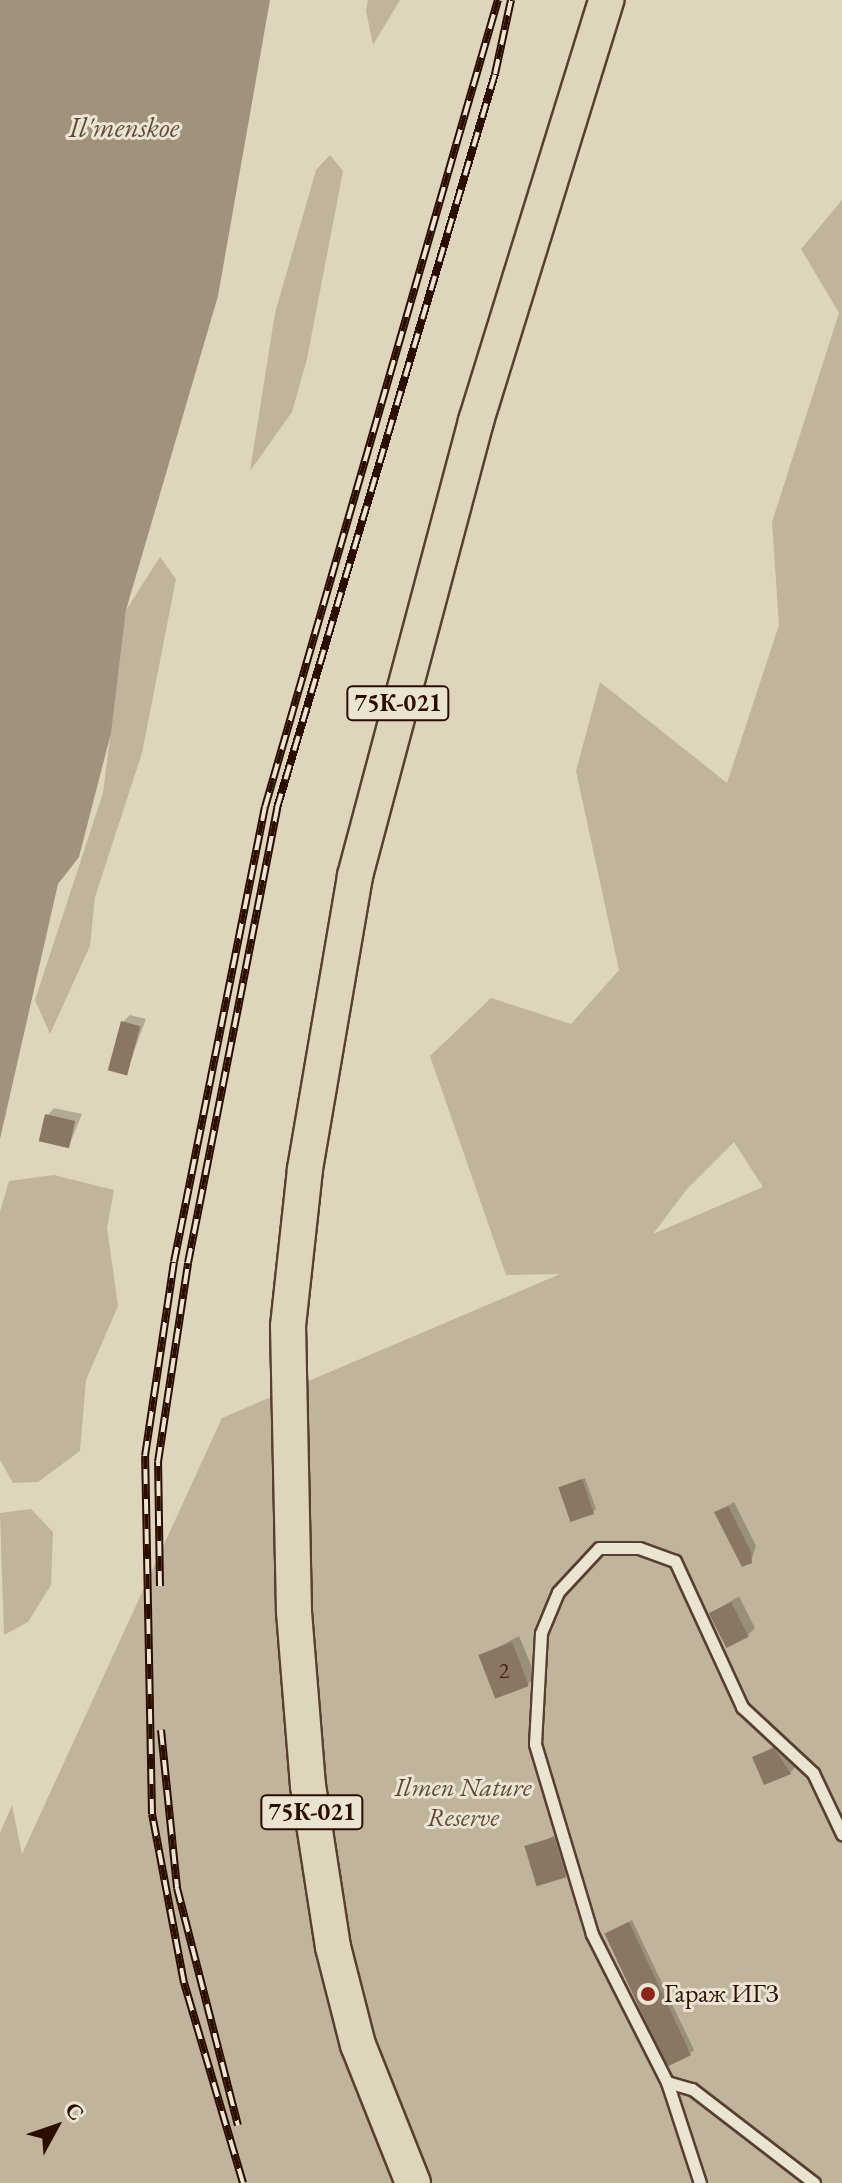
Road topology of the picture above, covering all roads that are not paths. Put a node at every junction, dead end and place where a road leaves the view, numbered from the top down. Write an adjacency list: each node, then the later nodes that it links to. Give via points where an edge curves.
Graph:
1 (606, 0): 4 (main road, 75К-021, via 476,421 359,861 305,1169 288,1326 294,1611 308,1786 333,1947 358,2045)
2 (840, 1831): 3 (lane, via 813,1773 742,1707 675,1561 639,1548 599,1548 558,1592 541,1633 533,1693 535,1744 592,1934)
3 (667, 2082): 5 (lane); 6 (lane, via 692,2089)
4 (413, 2183)
5 (700, 2183)
6 (814, 2183)

